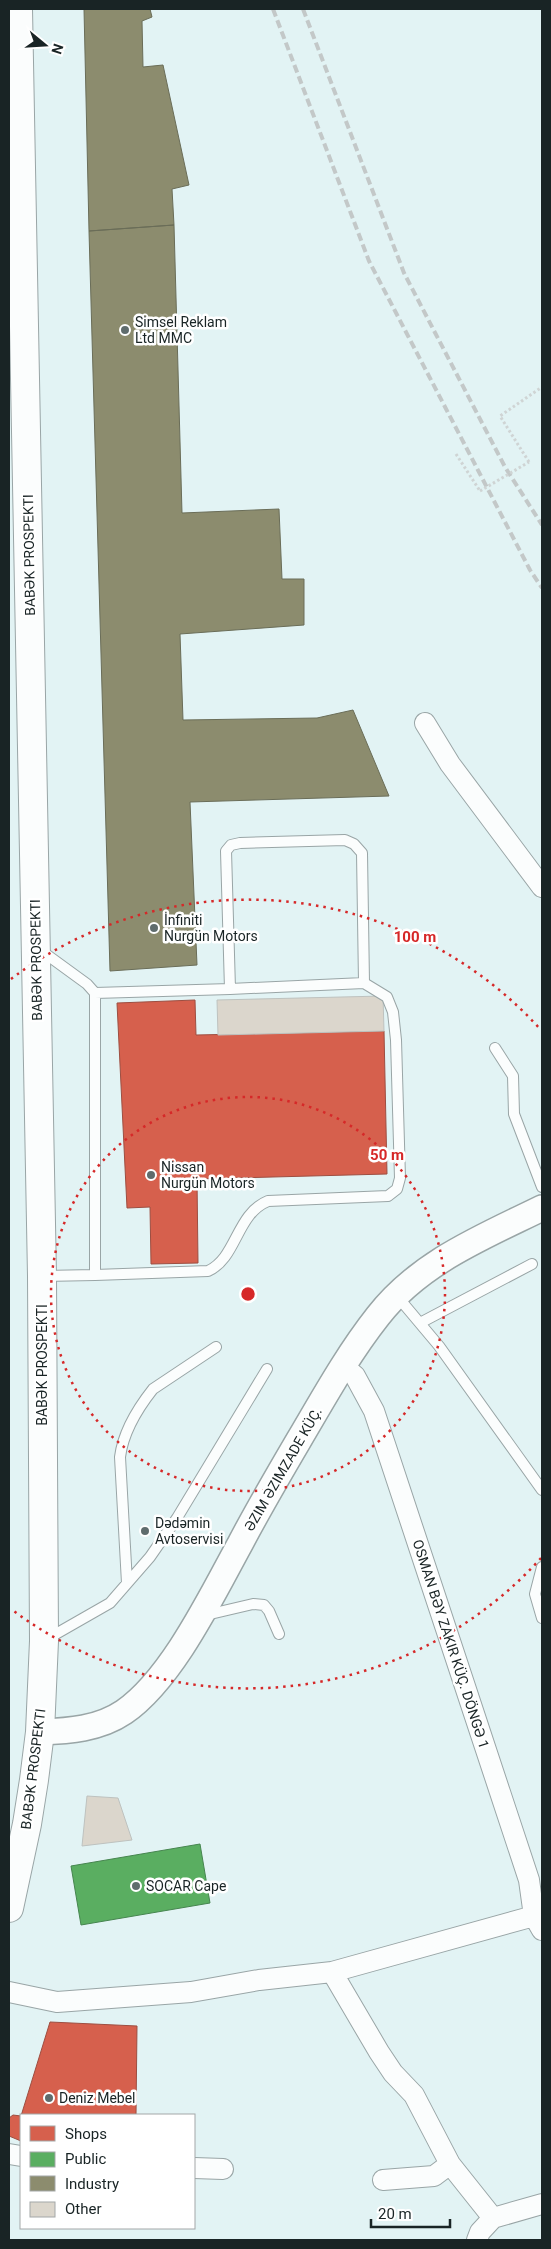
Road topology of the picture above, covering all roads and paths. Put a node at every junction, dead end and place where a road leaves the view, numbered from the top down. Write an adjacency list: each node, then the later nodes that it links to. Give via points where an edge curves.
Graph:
1 (18, 9): 5 (main road, BABƏK PROSPEKTI)
2 (9, 311): 5 (main road, via 12,504)
3 (542, 387): 4 (path, bridge, via 500,416 529,462 480,491)
4 (456, 454)
5 (32, 694): 8 (main road, BABƏK PROSPEKTI)
6 (425, 723): 7 (street, via 450,764)
7 (542, 886)
8 (36, 946): 11 (lane, via 87,984); 17 (main road, BABƏK PROSPEKTI)
9 (364, 983): 10 (lane); 10 (lane, via 362,853 354,844 344,840 240,843 231,845 226,852); 16 (lane, via 387,997 393,1012 400,1178 397,1189 388,1196 268,1201 258,1205 220,1263 208,1271)
10 (230, 989): 11 (lane)
11 (94, 993): 16 (lane)
12 (495, 1048): 13 (lane, via 513,1076 514,1114)
13 (542, 1186)
14 (542, 1208): 18 (street, ƏZIM ƏZIMZADE KÜÇ., via 450,1253)
15 (532, 1264): 19 (lane)
16 (96, 1274): 17 (lane)
17 (42, 1276): 29 (main road, BABƏK PROSPEKTI)
18 (396, 1295): 19 (lane); 21 (street, ƏZIM ƏZIMZADE KÜÇ.)
19 (420, 1324): 23 (lane)
20 (216, 1346): 25 (lane, via 153,1389 122,1446)
21 (343, 1366): 26 (street, ƏZIM ƏZIMZADE KÜÇ., via 259,1508); 31 (street, OSMAN BƏY ZAKIR KÜÇ. DÖNGƏ 1, via 355,1376 374,1411)
22 (267, 1369): 25 (lane, via 177,1518)
23 (542, 1490)
24 (542, 1566): 27 (lane, via 535,1594)
25 (127, 1583): 29 (lane, via 110,1603)
26 (200, 1617): 28 (lane, via 253,1604 264,1605); 30 (street, ƏZIM ƏZIMZADE KÜÇ., via 149,1690 124,1712 103,1724 69,1731)
27 (542, 1618)
28 (279, 1634)
29 (44, 1641): 30 (main road, BABƏK PROSPEKTI)
30 (40, 1732): 32 (main road, BABƏK PROSPEKTI, via 27,1824)
31 (536, 1879): 33 (street, OSMAN BƏY ZAKIR KÜÇ. DÖNGƏ 1)
32 (9, 1908)
33 (538, 1923): 34 (street)
34 (332, 1972): 35 (street, via 191,1992 57,2002); 36 (street, via 379,2052 414,2095)
35 (9, 1992)
36 (450, 2164): 39 (street, via 434,2176); 41 (street)
37 (195, 2168): 38 (street)
38 (223, 2169)
39 (383, 2180)
40 (542, 2204): 41 (street)
41 (493, 2218): 42 (street)
42 (477, 2240)

